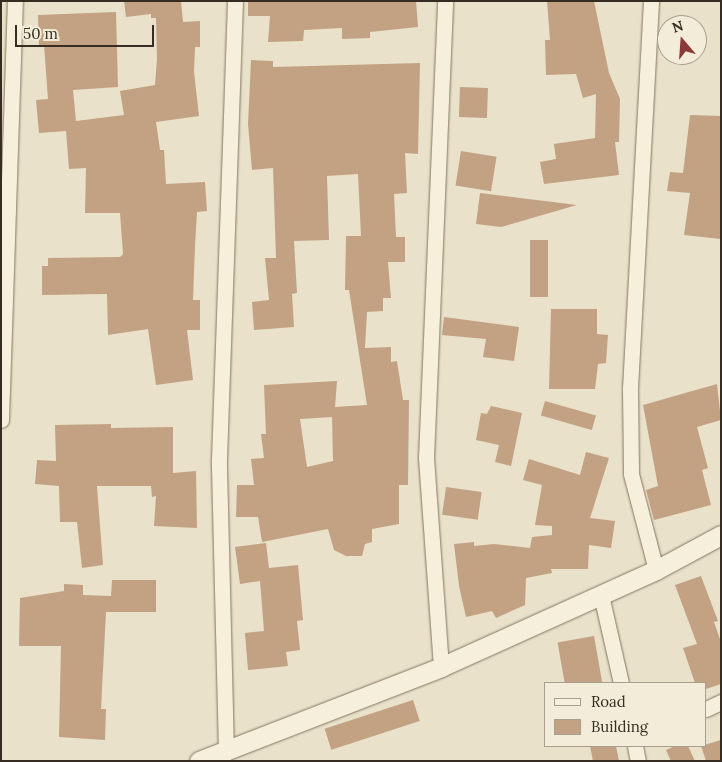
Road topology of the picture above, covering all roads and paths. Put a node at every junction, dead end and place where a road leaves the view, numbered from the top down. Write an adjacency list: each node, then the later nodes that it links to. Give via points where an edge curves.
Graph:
1 (15, 1): 5 (street)
2 (235, 1): 14 (street, via 218,459)
3 (445, 1): 9 (street, via 426,458)
4 (650, 1): 7 (street, via 630,389 632,474)
5 (1, 420)
6 (721, 535): 7 (street)
7 (656, 570): 8 (street)
8 (601, 594): 9 (street); 10 (street)
9 (442, 667): 14 (street)
10 (621, 682)
11 (721, 702): 12 (street)
12 (707, 709)
13 (635, 747): 16 (street)
14 (226, 753): 15 (street)
15 (199, 761)
16 (638, 761)

